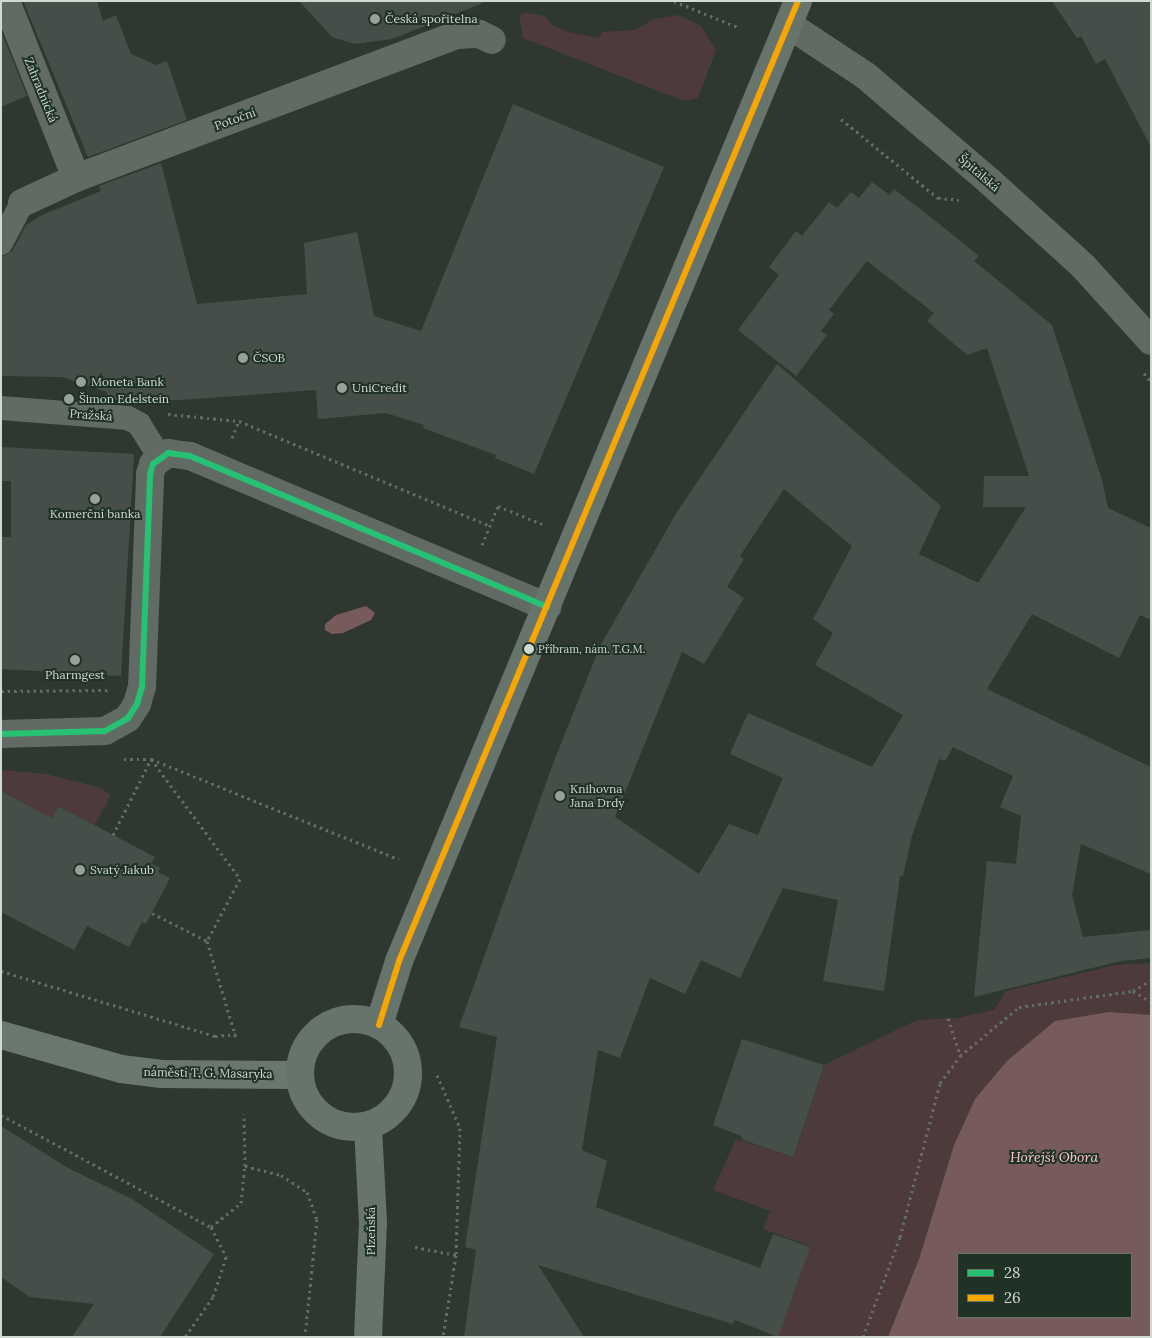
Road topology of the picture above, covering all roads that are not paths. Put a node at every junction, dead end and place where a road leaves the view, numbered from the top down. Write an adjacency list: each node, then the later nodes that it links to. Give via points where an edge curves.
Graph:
1 (6, 1): 4 (street, Zahradnická)
2 (794, 13): 7 (street, Špitálská, via 1083,266); 10 (main road)
3 (492, 40): 4 (street, Potoční, via 479,34 458,36)
4 (76, 178): 5 (street, Potoční)
5 (22, 203): 6 (street, Potoční)
6 (1, 243)
7 (1151, 341)
8 (1, 408): 9 (street, Pražská, via 128,418 139,424)
9 (160, 458): 10 (street, via 168,453 190,456); 11 (street, via 150,474 130,688 137,704 118,726 105,731)
10 (547, 607): 12 (main road, via 399,961)
11 (1, 734)
12 (379, 1024): 14 (main road, via 362,1018 342,1019 325,1027 311,1039 302,1056); 15 (main road, via 394,1036 404,1052 409,1070 407,1088 398,1105 385,1118)
13 (1, 1035): 14 (main road, náměstí T. G. Masaryka, via 121,1069 162,1074)
14 (300, 1075): 15 (main road, via 306,1098 321,1116 336,1124)
15 (368, 1126): 16 (main road, Plzeňská, via 373,1223)
16 (368, 1337)

